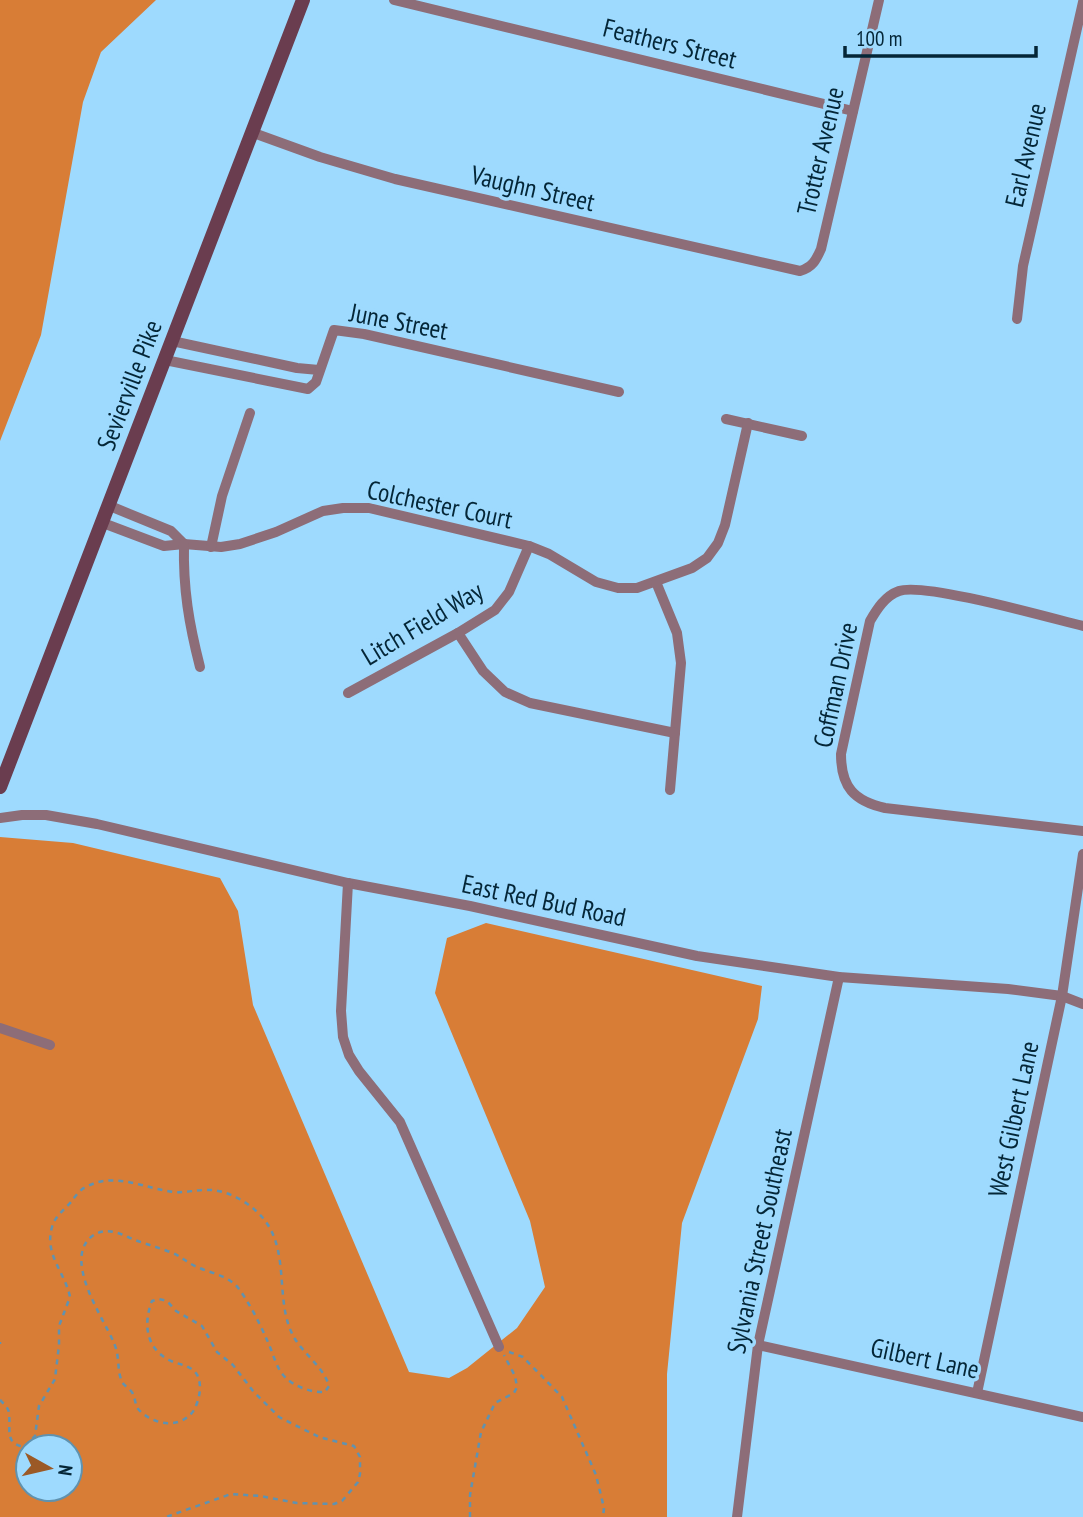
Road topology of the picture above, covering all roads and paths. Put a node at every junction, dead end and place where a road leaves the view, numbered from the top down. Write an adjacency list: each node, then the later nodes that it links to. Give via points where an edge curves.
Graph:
1 (303, 0): 6 (street, Sevierville Pike)
2 (394, 0): 5 (street, Feathers Street)
3 (879, 0): 5 (street, Trotter Avenue)
4 (1083, 2): 8 (street, Earl Avenue, via 1023,267)
5 (853, 111): 7 (street, Trotter Avenue, via 821,249)
6 (251, 132): 7 (street, Vaughn Street, via 395,179 789,270); 9 (street, Sevierville Pike)
7 (809, 268)
8 (1017, 319)
9 (172, 341): 10 (street, Sevierville Pike); 11 (street)
10 (164, 360): 11 (street, via 308,389); 17 (street, Sevierville Pike)
11 (319, 370): 12 (street, June Street, via 334,330)
12 (620, 392)
13 (250, 413): 21 (street, via 222,496)
14 (726, 418): 15 (street)
15 (748, 424): 16 (street); 22 (street, Colchester Court, via 718,543 692,569)
16 (802, 436)
17 (110, 506): 18 (street, Sevierville Pike); 19 (street, Colchester Court, via 171,531)
18 (103, 523): 19 (street, via 164,546); 28 (street, Sevierville Pike)
19 (184, 544): 21 (street, Colchester Court); 25 (street, via 183,586)
20 (529, 546): 21 (street, Colchester Court, via 369,508 343,508 323,511 240,544); 22 (street, Colchester Court, via 596,582 618,588); 24 (street, Litch Field Way, via 509,592 495,610)
21 (211, 547)
22 (656, 582): 27 (street, via 677,633 681,663)
23 (1083, 626): 31 (street, Coffman Drive, via 940,593 912,588 898,591 878,607 870,621 841,754 847,786 868,804)
24 (458, 634): 26 (street, Litch Field Way); 27 (street, via 483,671 505,692 530,703)
25 (200, 667)
26 (348, 693)
27 (675, 733): 29 (street)
28 (0, 787)
29 (670, 790)
30 (0, 818): 33 (street, East Red Bud Road, via 64,817)
31 (1083, 831)
32 (1083, 854): 35 (street, West Gilbert Lane)
33 (348, 883): 34 (street, East Red Bud Road, via 697,956); 40 (street, via 343,1037 359,1071 400,1122)
34 (839, 976): 35 (street, East Red Bud Road); 39 (street, Sylvania Street Southeast)
35 (1062, 996): 36 (street, East Red Bud Road); 41 (street, West Gilbert Lane)
36 (1083, 1004)
37 (0, 1028): 38 (street)
38 (50, 1045)
39 (758, 1345): 41 (street, Gilbert Lane); 47 (street, Sylvania Street Southeast)
40 (499, 1347): 45 (path, via 517,1387 495,1403 481,1432); 46 (path, via 523,1357 562,1397 596,1475)
41 (977, 1393): 43 (street, Gilbert Lane)
42 (0, 1400): 44 (path, via 8,1410 10,1439 24,1447 37,1432 39,1406 55,1379 59,1326 70,1297 52,1256 52,1225 80,1191 103,1182 132,1182 176,1192 217,1191 245,1203 261,1216 273,1236 295,1338 327,1376 329,1386 314,1393 286,1378 235,1285 171,1252 105,1230 85,1244 82,1266 118,1353 120,1378 133,1393 137,1408 157,1423 181,1420 192,1412 199,1397 198,1375 159,1353 146,1328 152,1301 167,1301 202,1326 218,1352 279,1417 319,1437 354,1446 360,1457 358,1482 334,1504 231,1494)
43 (1083, 1417)
44 (166, 1517)
45 (470, 1517)
46 (603, 1517)
47 (737, 1517)

